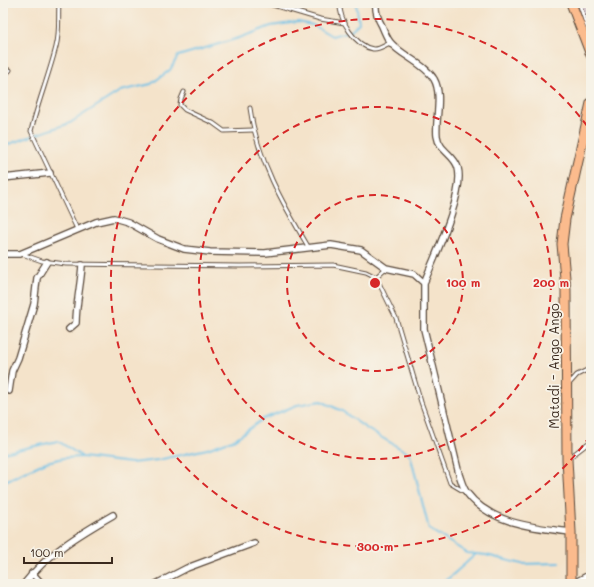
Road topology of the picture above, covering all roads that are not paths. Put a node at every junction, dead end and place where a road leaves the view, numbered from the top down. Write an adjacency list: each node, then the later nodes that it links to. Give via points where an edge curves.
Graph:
1 (59, 3): 17 (lane, via 57,46 31,131)
2 (266, 3): 7 (lane, via 320,19)
3 (340, 3): 7 (lane, via 341,16)
4 (376, 3): 9 (street, via 378,19)
5 (571, 3): 10 (highway)
6 (578, 3): 8 (lane)
7 (345, 23): 9 (lane, via 356,39 372,49)
8 (591, 38)
9 (390, 43): 27 (street, via 425,69 434,79 438,89 437,138 445,152 454,158 460,177 447,225)
10 (591, 55)
11 (10, 70): 12 (lane)
12 (3, 76)
13 (184, 92): 16 (lane, via 180,105 224,132)
14 (591, 103): 30 (highway, Matadi - Ango Ango, via 564,219 562,244 566,290)
15 (250, 108): 16 (lane)
16 (253, 130): 20 (lane, via 276,189)
17 (50, 173): 18 (street); 19 (lane)
18 (3, 178)
19 (77, 229): 20 (street, via 114,218 128,222 158,239 184,249 266,253); 22 (street)
20 (310, 248): 25 (street, via 331,245 361,250)
21 (3, 254): 22 (street)
22 (20, 254): 23 (lane)
23 (47, 262): 24 (lane); 31 (street, via 37,278 34,304 12,371)
24 (82, 265): 26 (lane, via 333,265 366,272); 28 (street, via 76,322)
25 (386, 268): 26 (lane); 27 (street, via 414,274)
26 (376, 277): 34 (lane, via 396,318 421,402 450,483)
27 (424, 283): 34 (street, via 424,329 459,474)
28 (69, 329)
29 (591, 368): 30 (lane, via 577,375)
30 (567, 388): 33 (highway, Matadi - Ango Ango)
31 (9, 391)
32 (591, 441): 33 (lane)
33 (567, 459): 36 (highway, Matadi - Ango Ango)
34 (467, 493): 36 (street, via 485,510 506,520)
35 (113, 515): 38 (street, via 66,542)
36 (571, 532): 43 (highway, Matadi - Ango Ango)
37 (254, 543): 42 (street, via 186,568)
38 (32, 573): 40 (street); 41 (street)
39 (591, 574): 43 (street)
40 (24, 584)
41 (42, 584)
42 (156, 584)
43 (572, 584)

